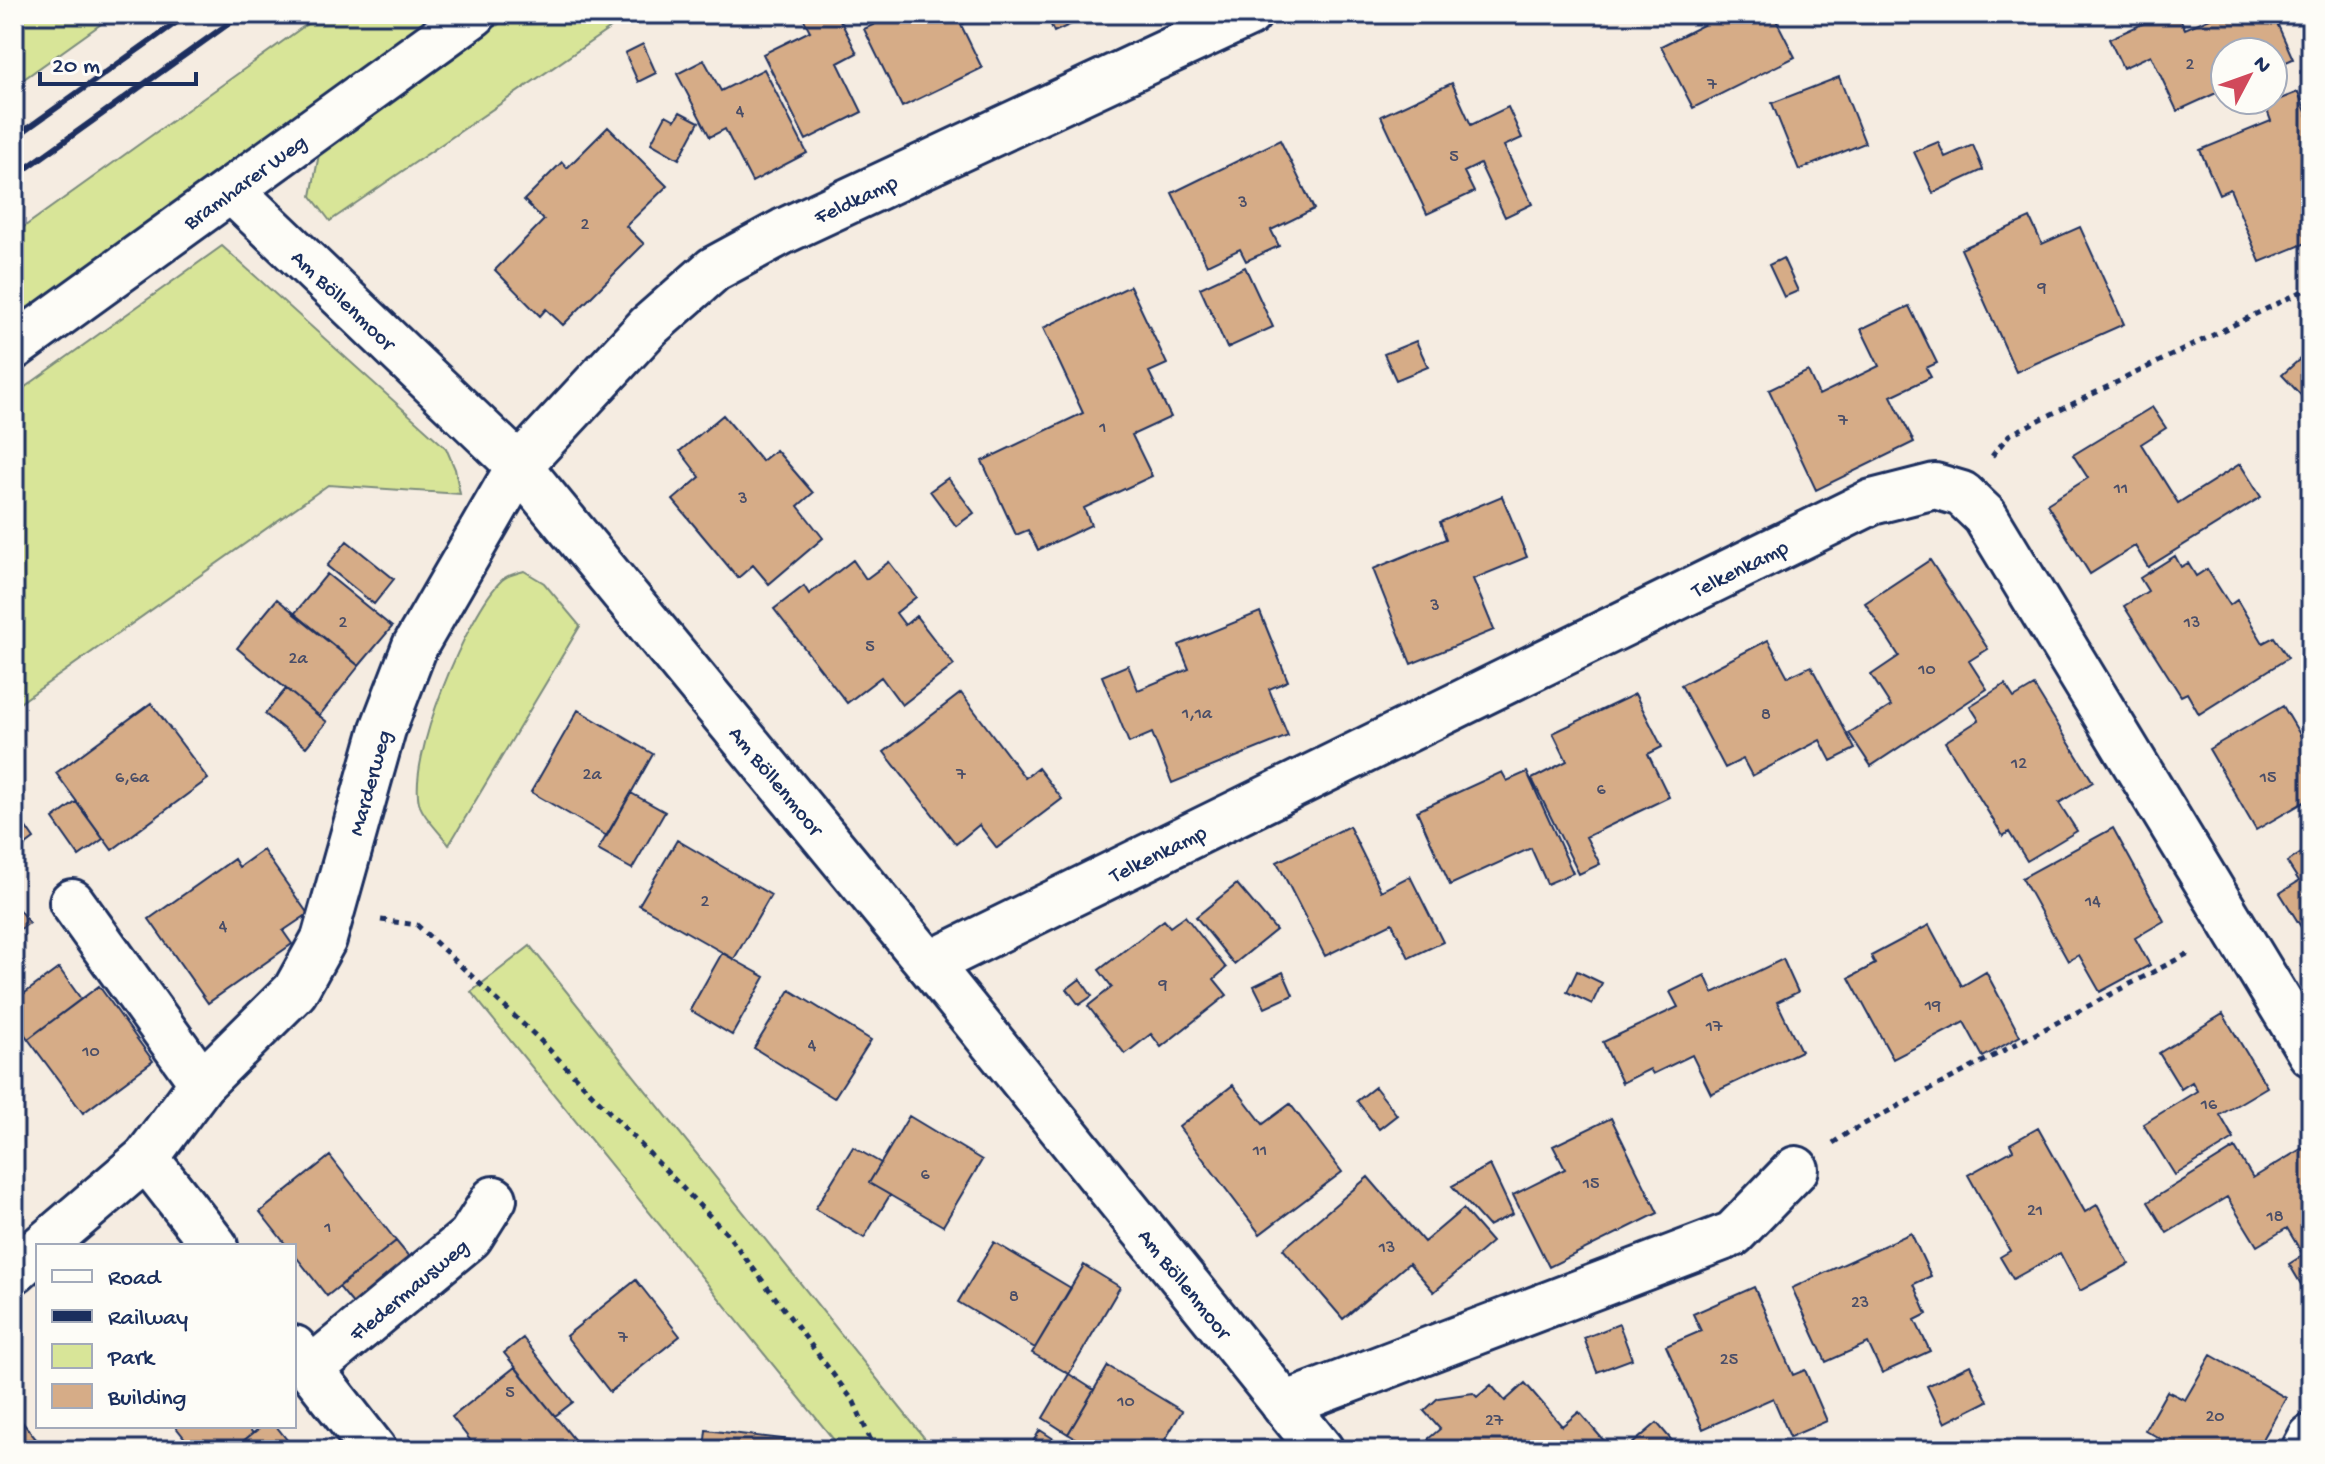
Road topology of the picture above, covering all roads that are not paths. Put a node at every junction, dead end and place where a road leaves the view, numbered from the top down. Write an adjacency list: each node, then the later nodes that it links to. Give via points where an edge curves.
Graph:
1 (474, 14): 3 (street, Bramharer Weg)
2 (1249, 14): 5 (street, Feldkamp, via 784,231 714,269 649,326)
3 (232, 191): 4 (street, Bramharer Weg); 5 (street, Am Böllenmoor)
4 (14, 347)
5 (519, 466): 7 (street, Am Böllenmoor); 9 (street, Marderweg, via 415,646 383,729 324,939 295,991)
6 (72, 902): 9 (street)
7 (929, 964): 8 (street, Telkenkamp, via 1872,502 1935,486 1962,494 1985,516); 18 (street, Am Böllenmoor)
8 (2311, 1054)
9 (202, 1083): 10 (street, Marderweg)
10 (146, 1158): 13 (street, Marderweg); 14 (street)
11 (1796, 1169): 18 (street, via 1733,1234)
12 (494, 1199): 17 (street, Fledermausweg, via 470,1237)
13 (45, 1244)
14 (213, 1244)
15 (36, 1252): 16 (street)
16 (14, 1271)
17 (302, 1358): 20 (street, Fledermausweg)
18 (1284, 1405): 21 (street, Am Böllenmoor)
19 (2311, 1437): 22 (street)
20 (374, 1450)
21 (1321, 1450)
22 (2304, 1450)

